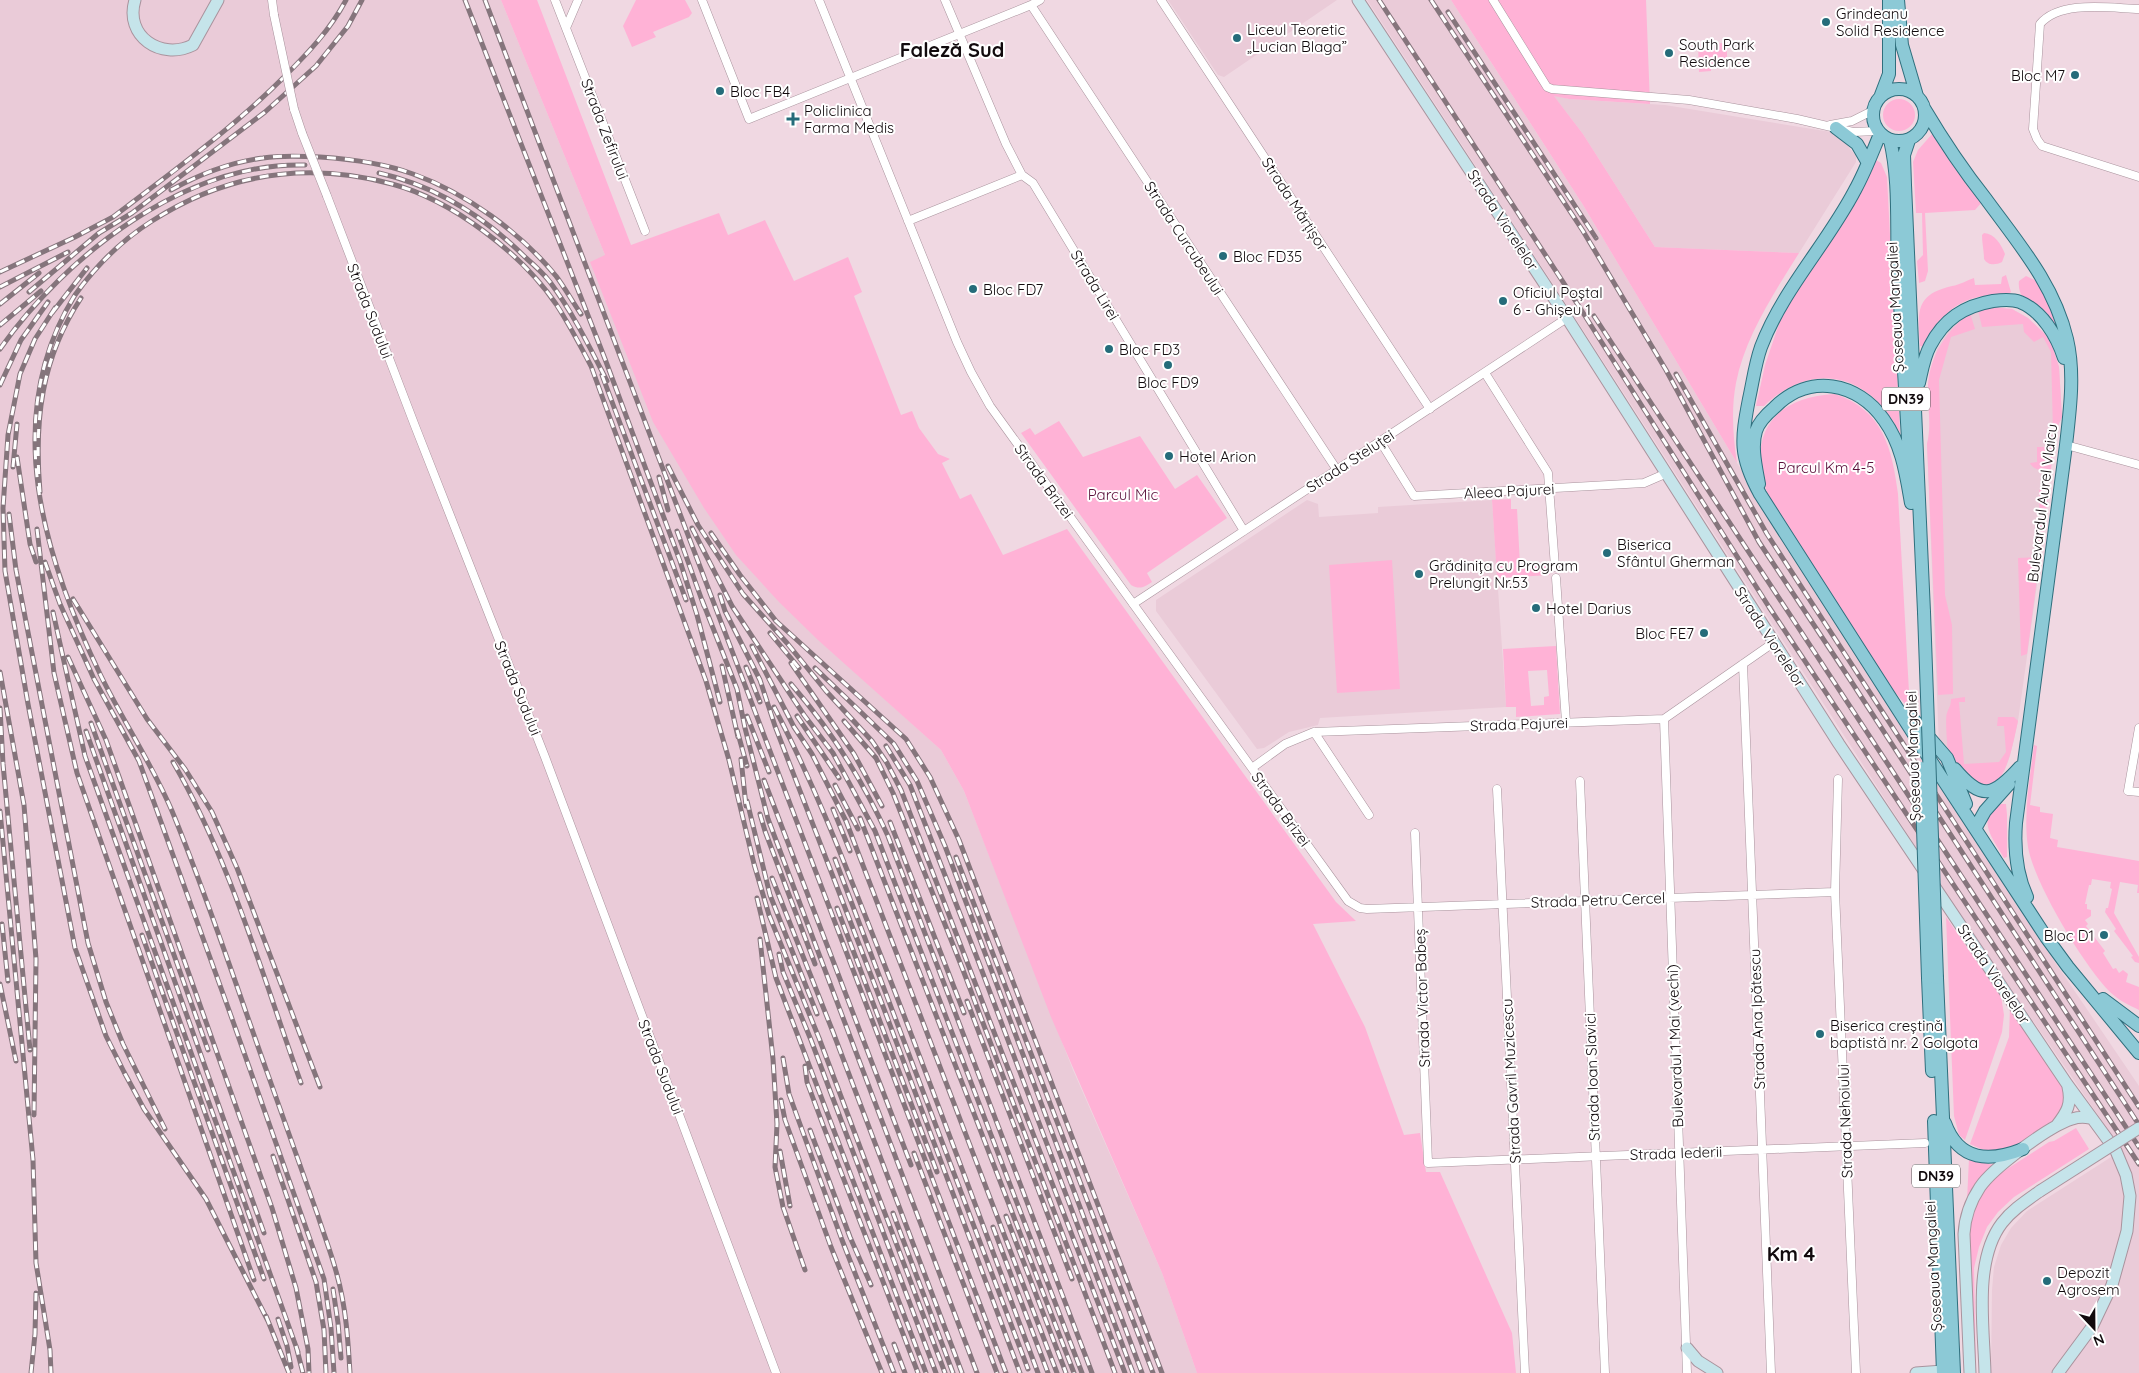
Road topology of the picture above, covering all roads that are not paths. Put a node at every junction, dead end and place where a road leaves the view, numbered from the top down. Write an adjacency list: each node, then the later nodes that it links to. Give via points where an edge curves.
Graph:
1 (135, 0): 2 (street, via 133,16 144,39 172,52 193,46)
2 (218, 0)
3 (272, 0): 99 (street, Strada Sudului, bridge, via 294,109 302,133 545,757)
4 (555, 0): 17 (street, Strada Zefirului)
5 (578, 0): 17 (street)
6 (702, 0): 19 (street, via 749,120)
7 (819, 0): 19 (street, Strada Brizei)
8 (946, 0): 18 (street, Strada Lirei)
9 (1040, 0): 15 (street)
10 (1161, 0): 37 (street, Strada Mărțișor)
11 (1358, 0): 32 (street, Strada Viorelelor)
12 (1492, 0): 24 (street, via 1547,87 1552,89 1689,100)
13 (1889, 0): 20 (main road, via 1889,74)
14 (1898, 0): 21 (main road, via 1902,45)
15 (1031, 5): 18 (street); 42 (street, Strada Curcubeului)
16 (2139, 9): 29 (street, via 2068,6 2046,16 2040,24 2033,129 2042,146)
17 (566, 28): 31 (street, Strada Zefirului)
18 (960, 34): 19 (street); 28 (street, Strada Lirei)
19 (851, 78): 30 (street, Strada Brizei)
20 (1881, 95): 21 (main road, via 1903,89); 23 (main road)
21 (1917, 96): 22 (main road)
22 (1924, 108): 26 (main road, via 1924,123 1916,136); 34 (main road, Bulevardul Aurel Vlaicu, via 1950,150 2014,234 2049,290 2060,312 2068,341)
23 (1872, 111): 24 (street); 25 (main road, DN39, via 1874,125)
24 (1832, 127): 25 (street); 27 (main road, via 1857,144)
25 (1883, 135): 26 (main road, via 1896,142); 27 (main road); 46 (main road, Șoseaua Mangaliei / DN39, via 1896,186)
26 (1909, 140): 35 (main road, Șoseaua Mangaliei, via 1904,155)
27 (1868, 163): 36 (main road, via 1850,199 1774,317 1758,358)
28 (1022, 175): 30 (street); 47 (street, Strada Lirei, via 1033,183)
29 (2139, 177)
30 (908, 221): 50 (street, Strada Brizei, via 957,342 990,406)
31 (644, 231)
32 (1567, 318): 33 (street, Strada Steluței); 43 (street, Strada Viorelelor)
33 (1485, 373): 37 (street, Strada Steluței); 44 (street, via 1548,473)
34 (2071, 378): 35 (main road, via 2060,346 2040,317 2018,302 1998,300 1968,306 1941,329 1924,359); 40 (main road, Bulevardul Aurel Vlaicu)
35 (1915, 400): 51 (main road, Șoseaua Mangaliei)
36 (1748, 406): 38 (main road, via 1750,418); 45 (main road, via 1744,455)
37 (1430, 409): 39 (street, Strada Steluței)
38 (1757, 429): 45 (main road, via 1755,456); 46 (main road, via 1780,401 1802,388 1816,385 1845,389 1870,404 1884,419 1902,459)
39 (1380, 441): 42 (street, Strada Steluței); 44 (street, Aleea Pajurei, via 1414,496)
40 (2066, 445): 41 (street); 59 (main road, Bulevardul Aurel Vlaicu)
41 (2139, 465)
42 (1337, 470): 47 (street, Strada Steluței)
43 (1666, 473): 44 (street, Aleea Pajurei, via 1644,483); 52 (street, Strada Viorelelor)
44 (1550, 488): 48 (street)
45 (1760, 494): 54 (main road)
46 (1911, 503): 51 (main road, Șoseaua Mangaliei / DN39)
47 (1244, 531): 50 (street, Strada Steluței)
48 (1555, 567)
49 (1556, 578): 56 (street)
50 (1133, 604): 62 (street, Strada Brizei)
51 (1920, 612): 81 (main road, Șoseaua Mangaliei / DN39, bridge)
52 (1773, 643): 53 (street); 84 (street, Strada Viorelelor)
53 (1743, 664): 55 (street); 73 (street, Strada Ana Ipătescu)
54 (1879, 679): 60 (main road); 68 (main road)
55 (1664, 719): 56 (street, Strada Pajurei); 74 (street, Bulevardul 1 Mai (vechi))
56 (1566, 722): 58 (street, Strada Pajurei)
57 (2139, 728): 66 (street, via 2128,791)
58 (1314, 732): 62 (street, Strada Pajurei, via 1285,744); 67 (street)
59 (2026, 748): 61 (main road); 70 (main road, Bulevardul Aurel Vlaicu, via 2016,823)
60 (1947, 758): 61 (main road, via 1968,784 1979,791 2002,785); 68 (main road)
61 (2020, 767): 68 (main road, via 1984,811)
62 (1252, 768): 77 (street, Strada Brizei, via 1348,901)
63 (1838, 779): 72 (street, Strada Nehoiului)
64 (1580, 781): 75 (street, Strada Ioan Slavici)
65 (1497, 789): 76 (street, Strada Gavril Muzicescu)
66 (2139, 792)
67 (1369, 815)
68 (1976, 827): 71 (main road, Bulevardul Aurel Vlaicu)
69 (1415, 833): 78 (street, Strada Victor Babeș)
70 (2016, 860): 71 (main road, via 2011,868); 79 (main road, Bulevardul Aurel Vlaicu, via 2023,888)
71 (2001, 867): 79 (main road, Bulevardul Aurel Vlaicu)
72 (1835, 892): 73 (street, Strada Petru Cercel); 90 (street, Strada Nehoiului)
73 (1752, 895): 74 (street, Strada Petru Cercel); 92 (street, Strada Ana Ipătescu)
74 (1670, 898): 75 (street, Strada Petru Cercel); 93 (street, Bulevardul 1 Mai (vechi))
75 (1585, 900): 76 (street, Strada Petru Cercel); 94 (street, Strada Ioan Slavici)
76 (1502, 904): 78 (street, Strada Petru Cercel); 95 (street, Strada Gavril Muzicescu)
77 (1360, 908): 78 (street, Strada Petru Cercel)
78 (1418, 908): 96 (street, Strada Victor Babeș)
79 (2046, 937): 80 (main road, Bulevardul Aurel Vlaicu)
80 (2068, 967): 82 (main road, Bulevardul Aurel Vlaicu, via 2110,1006); 83 (main road, Bulevardul Aurel Vlaicu)
81 (1933, 978): 85 (main road, Șoseaua Mangaliei); 98 (main road, Șoseaua Mangaliei / DN39)
82 (2139, 1026)
83 (2139, 1053)
84 (2067, 1084): 86 (street, Strada Viorelelor); 87 (street, via 2070,1104)
85 (1942, 1113): 91 (main road, via 1953,1138 1973,1155 1990,1158); 98 (main road, Șoseaua Mangaliei)
86 (2090, 1118): 87 (street, via 2074,1118); 109 (street, Strada Viorelelor, via 2116,1150 2126,1175 2130,1196 2128,1231 2108,1294 2092,1327)
87 (2056, 1126): 91 (street)
88 (2139, 1128): 108 (street, bridge, via 2040,1191 2003,1222 1988,1251 1984,1290)
89 (1925, 1143): 90 (street, Strada Iederii)
90 (1846, 1146): 92 (street, Strada Iederii); 105 (street, Strada Nehoiului)
91 (2023, 1149): 107 (street, via 1990,1174 1972,1200 1965,1218)
92 (1762, 1150): 93 (street, Strada Iederii); 104 (street, Strada Ana Ipătescu)
93 (1679, 1153): 94 (street, Strada Iederii); 97 (street, Bulevardul 1 Mai (vechi))
94 (1596, 1156): 95 (street, Strada Iederii); 101 (street, Strada Ioan Slavici)
95 (1514, 1160): 96 (street, Strada Iederii); 100 (street, Strada Gavril Muzicescu)
96 (1428, 1163)
97 (1686, 1348): 102 (street, Bulevardul 1 Mai (vechi)); 103 (street, via 1698,1361)
98 (1947, 1372): 106 (street)
99 (776, 1373)
100 (1525, 1373)
101 (1605, 1373)
102 (1688, 1373)
103 (1717, 1373)
104 (1771, 1373)
105 (1856, 1373)
106 (1916, 1373)
107 (1970, 1373)
108 (1986, 1373)
109 (2058, 1373)

